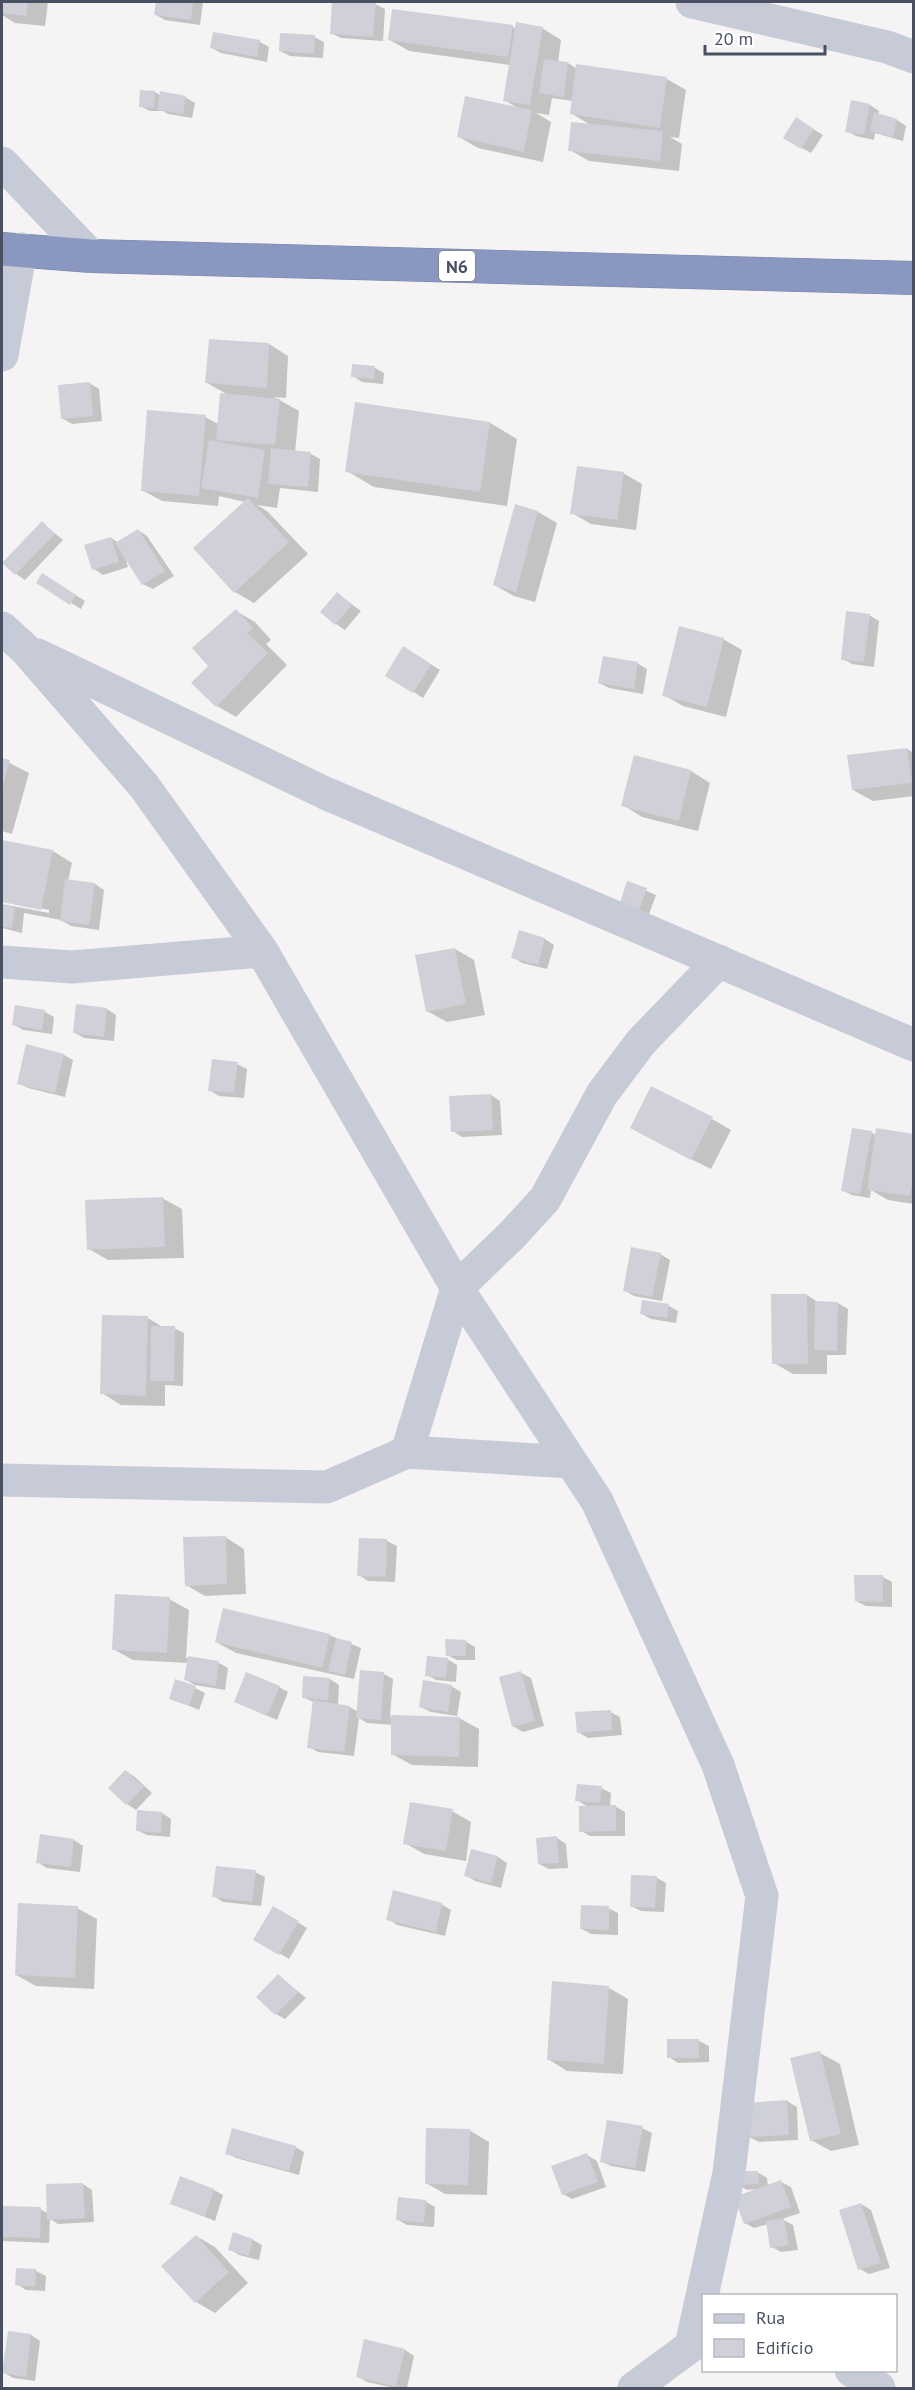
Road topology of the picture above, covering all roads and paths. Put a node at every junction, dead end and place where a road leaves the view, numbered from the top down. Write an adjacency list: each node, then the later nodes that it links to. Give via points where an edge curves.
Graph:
1 (692, 2): 2 (street, via 887,47)
2 (914, 57)
3 (2, 164): 5 (street)
4 (11, 249): 5 (highway, N6); 7 (street)
5 (91, 256): 6 (highway, N6)
6 (914, 278)
7 (2, 355)
8 (14, 638): 9 (street, via 144,786); 10 (street, via 325,793)
9 (262, 951): 11 (street, via 72,967); 13 (street)
10 (719, 961): 12 (street); 13 (street, via 640,1042 602,1094 545,1199)
11 (2, 962)
12 (912, 1040)
13 (458, 1288): 14 (street); 15 (street)
14 (406, 1452): 15 (street); 16 (street, via 327,1487)
15 (571, 1462): 17 (street, via 597,1501 718,1765 762,1896)
16 (2, 1480)
17 (716, 2289)
18 (702, 2321): 20 (street, via 691,2346)
19 (854, 2372): 21 (street)
20 (634, 2388)
21 (879, 2388)

